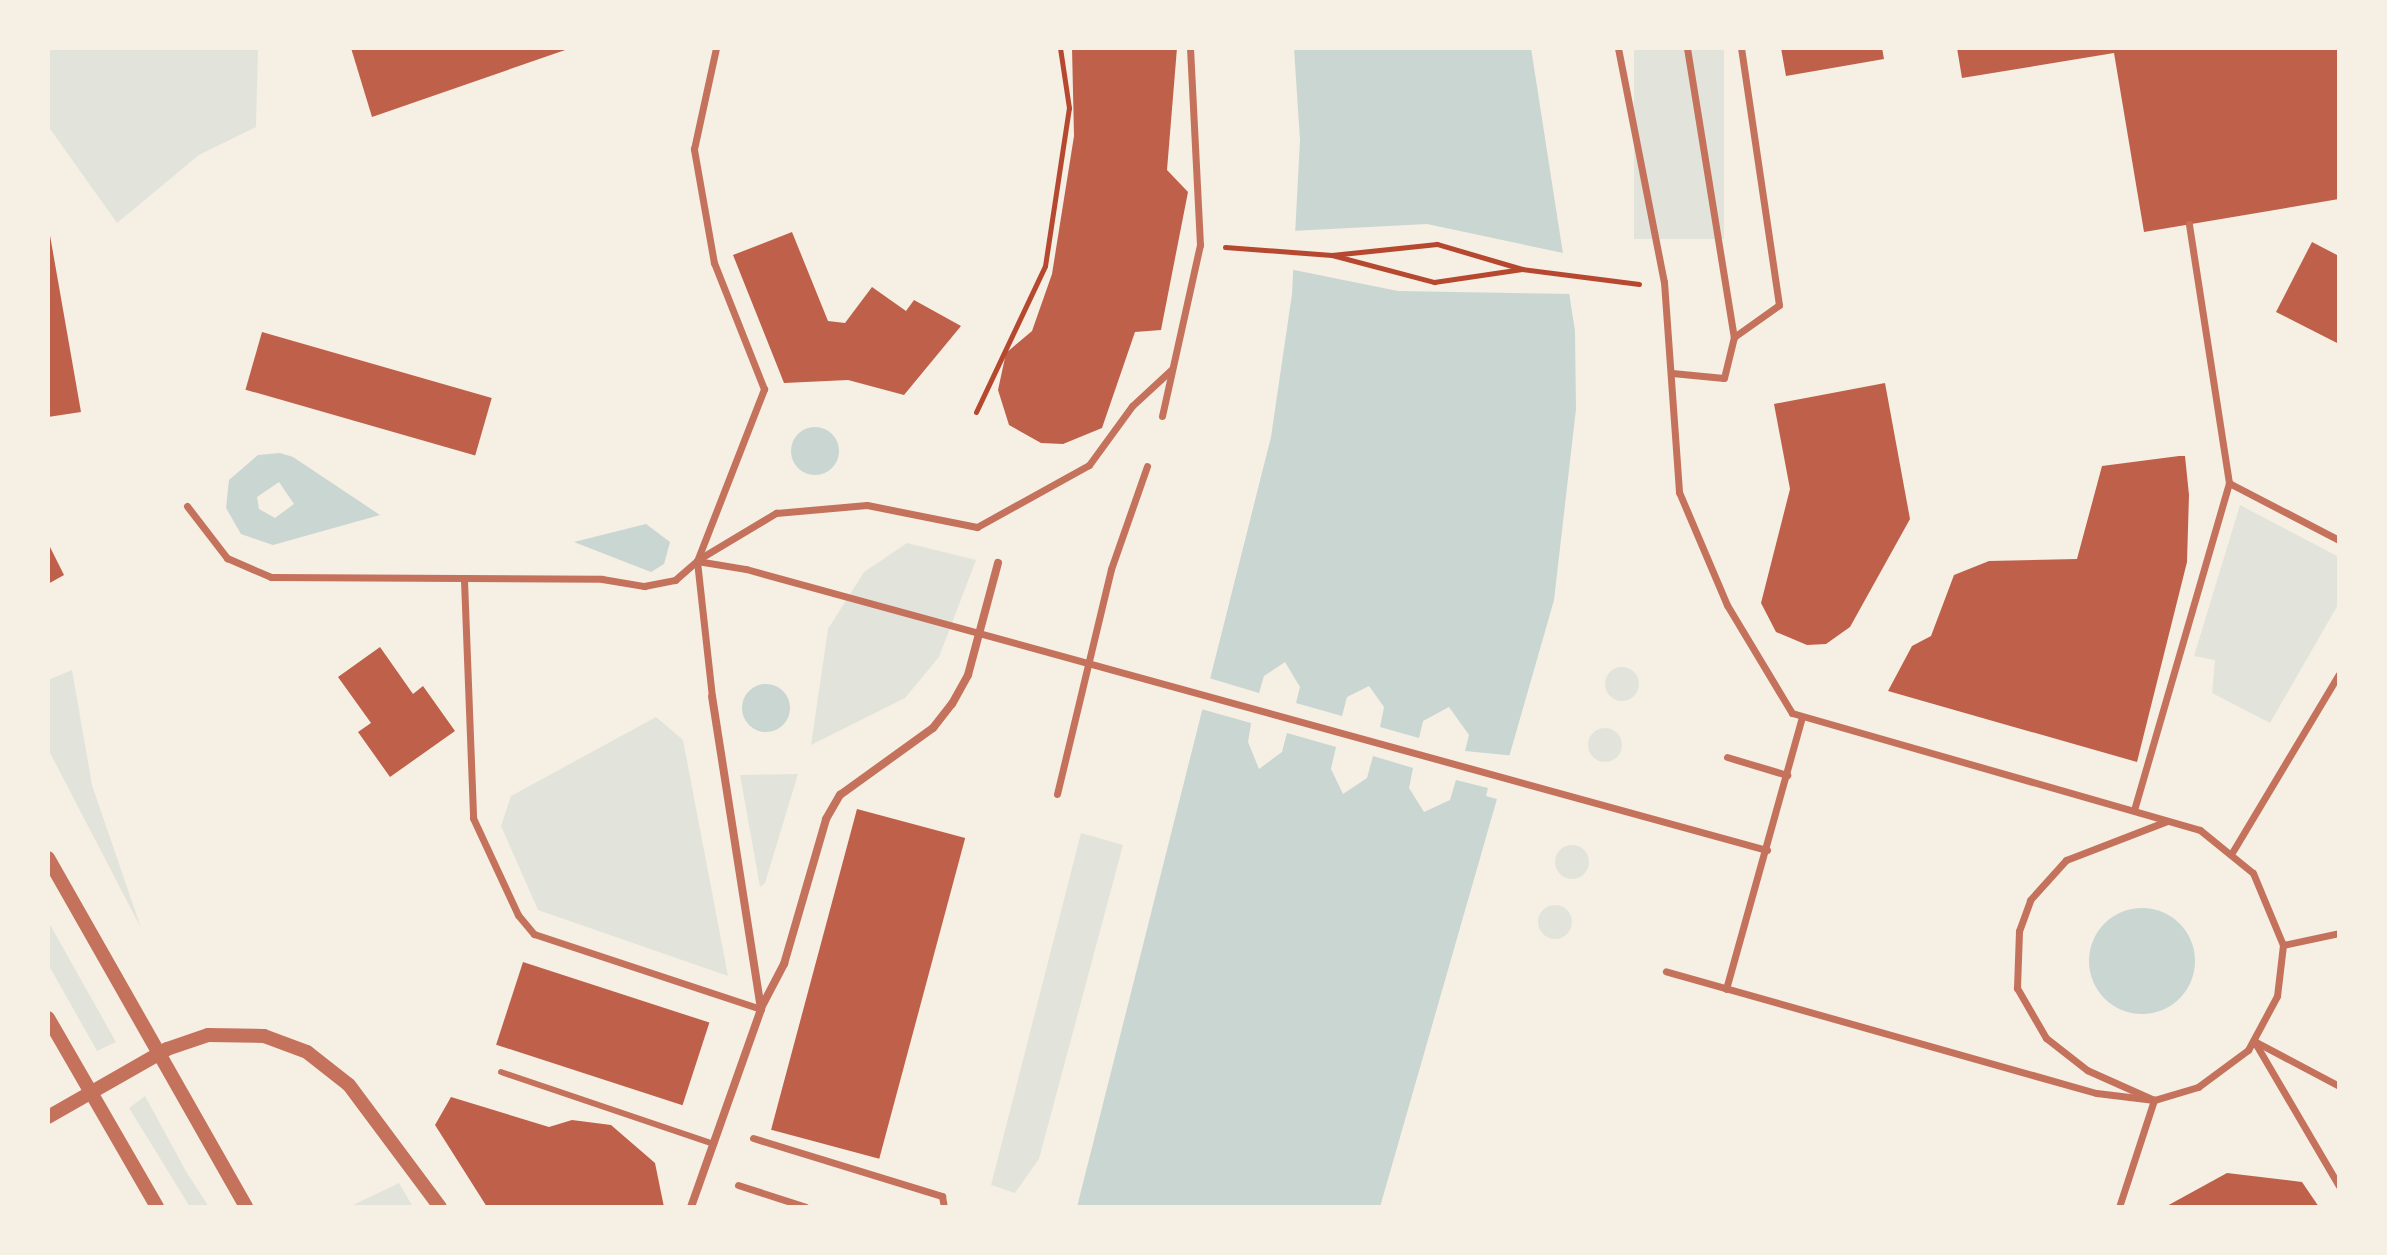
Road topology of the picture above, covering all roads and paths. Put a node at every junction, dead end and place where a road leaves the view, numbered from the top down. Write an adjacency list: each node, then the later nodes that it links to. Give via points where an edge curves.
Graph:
1 (716, 48): 21 (street, via 694,149 714,263 764,389)
2 (1060, 48): 15 (path, via 1069,108 1045,266)
3 (1190, 48): 13 (street, via 1200,245)
4 (1618, 48): 14 (street, via 1664,282)
5 (1687, 48): 12 (street)
6 (1741, 48): 12 (street, via 1779,305)
7 (2189, 224): 18 (street)
8 (1225, 247): 9 (path)
9 (1332, 255): 10 (path, via 1437,244); 10 (path, via 1434,282)
10 (1522, 269): 11 (path)
11 (1639, 284)
12 (1734, 337): 14 (street, via 1724,378)
13 (1172, 369): 16 (street); 21 (street, via 1132,406 1089,465 977,527 867,505 776,513)
14 (1672, 373): 26 (street, via 1679,492 1727,605 1792,713)
15 (976, 412)
16 (1162, 416)
17 (1147, 466): 29 (street, via 1111,569)
18 (2229, 483): 20 (street); 30 (street)
19 (187, 506): 23 (street, via 227,558 271,577)
20 (2339, 540)
21 (697, 561): 23 (street, via 675,580 644,586); 25 (street); 32 (street, via 746,569)
22 (998, 563): 39 (street, via 968,675 952,704 933,728 840,795 826,819 784,964)
23 (464, 580): 39 (street, via 473,818 518,915 534,934)
24 (2339, 674): 33 (street)
25 (712, 697): 39 (street)
26 (1802, 717): 28 (street); 30 (street)
27 (1727, 757): 28 (street)
28 (1787, 775): 32 (street)
29 (1057, 794)
30 (2134, 810): 31 (street)
31 (2169, 820): 33 (street); 44 (street, via 2066,860 2030,900 2017,950 2017,988 2046,1038 2087,1070)
32 (1767, 850): 38 (street)
33 (2233, 851): 36 (street, via 2268,896)
34 (48, 858): 51 (street)
35 (2339, 933): 36 (street)
36 (2283, 945): 41 (street, via 2277,996)
37 (1666, 971): 38 (street)
38 (1726, 989): 44 (street, via 2096,1093)
39 (761, 1009): 47 (street)
40 (48, 1018): 50 (street)
41 (2254, 1041): 43 (street); 44 (street, via 2209,1081); 49 (street)
42 (501, 1072): 47 (lane)
43 (2339, 1086)
44 (2154, 1100): 56 (street)
45 (48, 1117): 52 (street, via 167,1049 208,1035 264,1036 330,1068 416,1170)
46 (753, 1138): 55 (street, via 942,1196)
47 (714, 1144): 53 (street)
48 (738, 1185): 54 (street)
49 (2339, 1186)
50 (157, 1207)
51 (246, 1207)
52 (440, 1207)
53 (691, 1207)
54 (806, 1207)
55 (944, 1207)
56 (2119, 1207)

